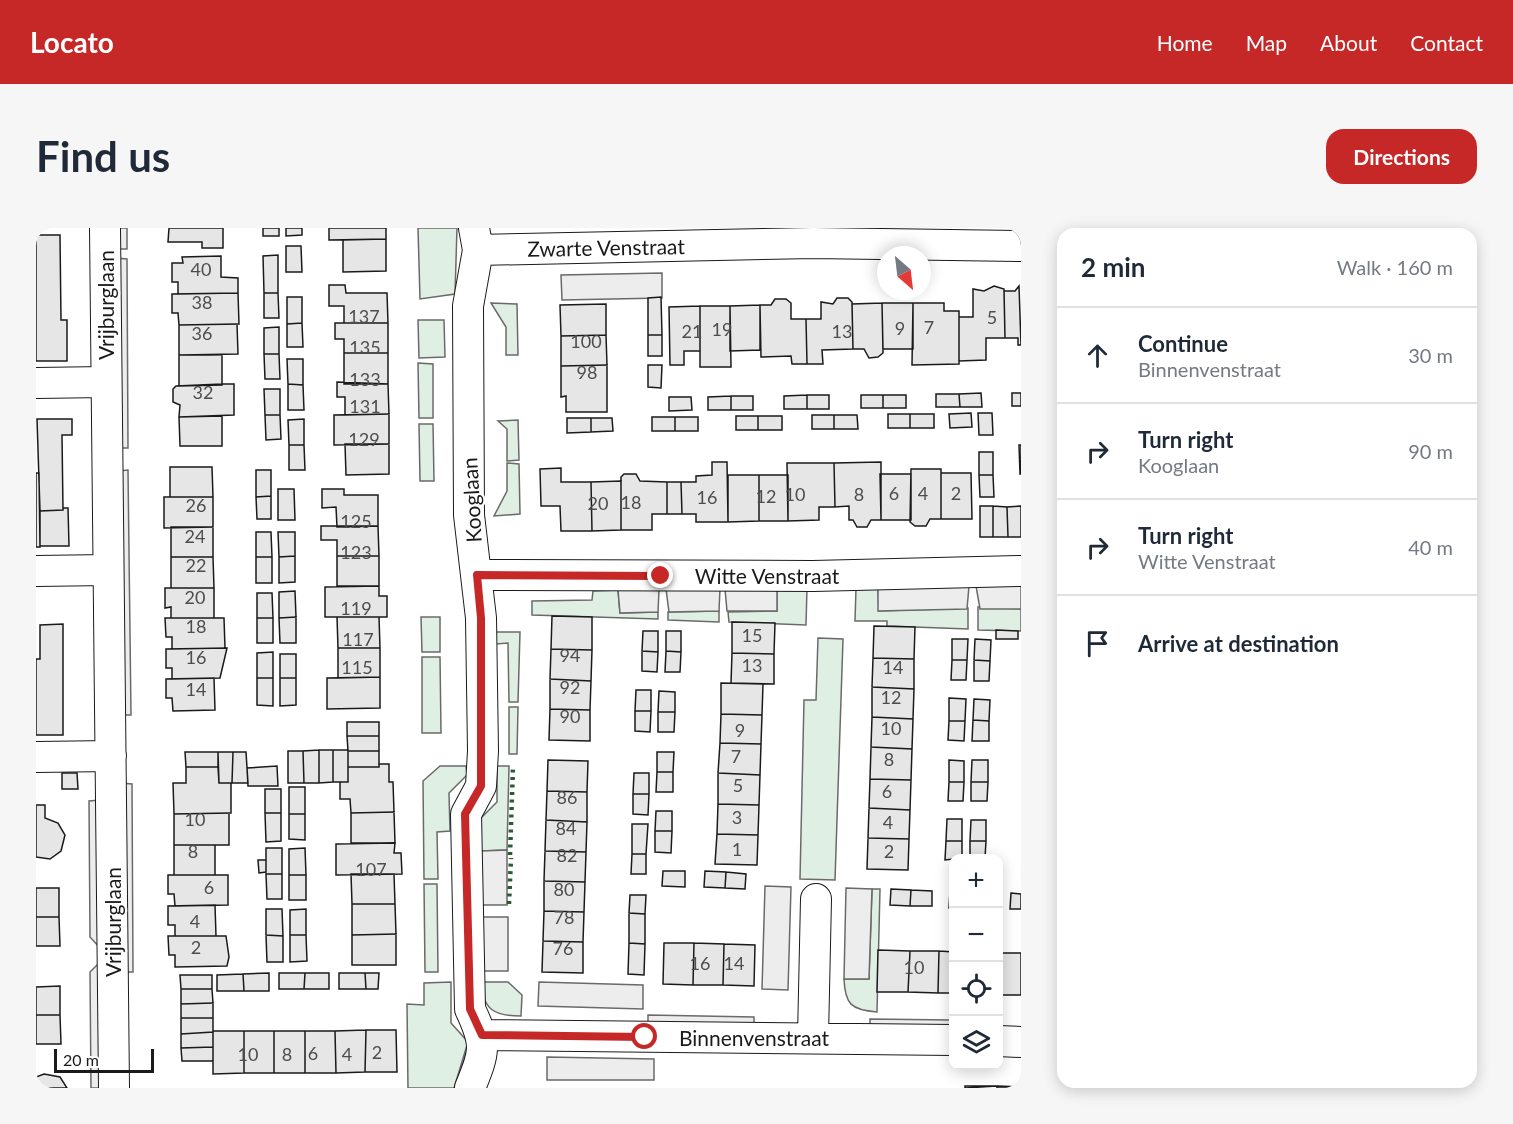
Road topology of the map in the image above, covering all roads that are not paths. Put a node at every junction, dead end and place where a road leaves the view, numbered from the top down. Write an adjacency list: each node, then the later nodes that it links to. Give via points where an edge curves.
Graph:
1 (105, 228): 5 (street, Vrijburglaan)
2 (813, 236): 3 (street, Zwarte Venstraat); 4 (street, Zwarte Venstraat)
3 (476, 239): 10 (street, Kooglaan, via 468,306 469,516)
4 (1021, 246)
5 (105, 382): 6 (street, Vrijburglaan); 7 (street, Vrijburglaan)
6 (36, 384)
7 (108, 570): 8 (street); 11 (street, Vrijburglaan)
8 (36, 571)
9 (1021, 571): 10 (street, Witte Venstraat, via 813,576)
10 (477, 575): 14 (street, Kooglaan, via 481,618 481,786 465,814 470,1009)
11 (111, 756): 12 (street); 19 (street, Vrijburglaan)
12 (36, 757)
13 (816, 899): 15 (street)
14 (482, 1035): 15 (street, Binnenvenstraat); 20 (street, Kooglaan, via 481,1060)
15 (813, 1037): 16 (street, Binnenvenstraat)
16 (949, 1040)
17 (1003, 1041): 18 (street)
18 (1021, 1042)
19 (114, 1088)
20 (470, 1088)

